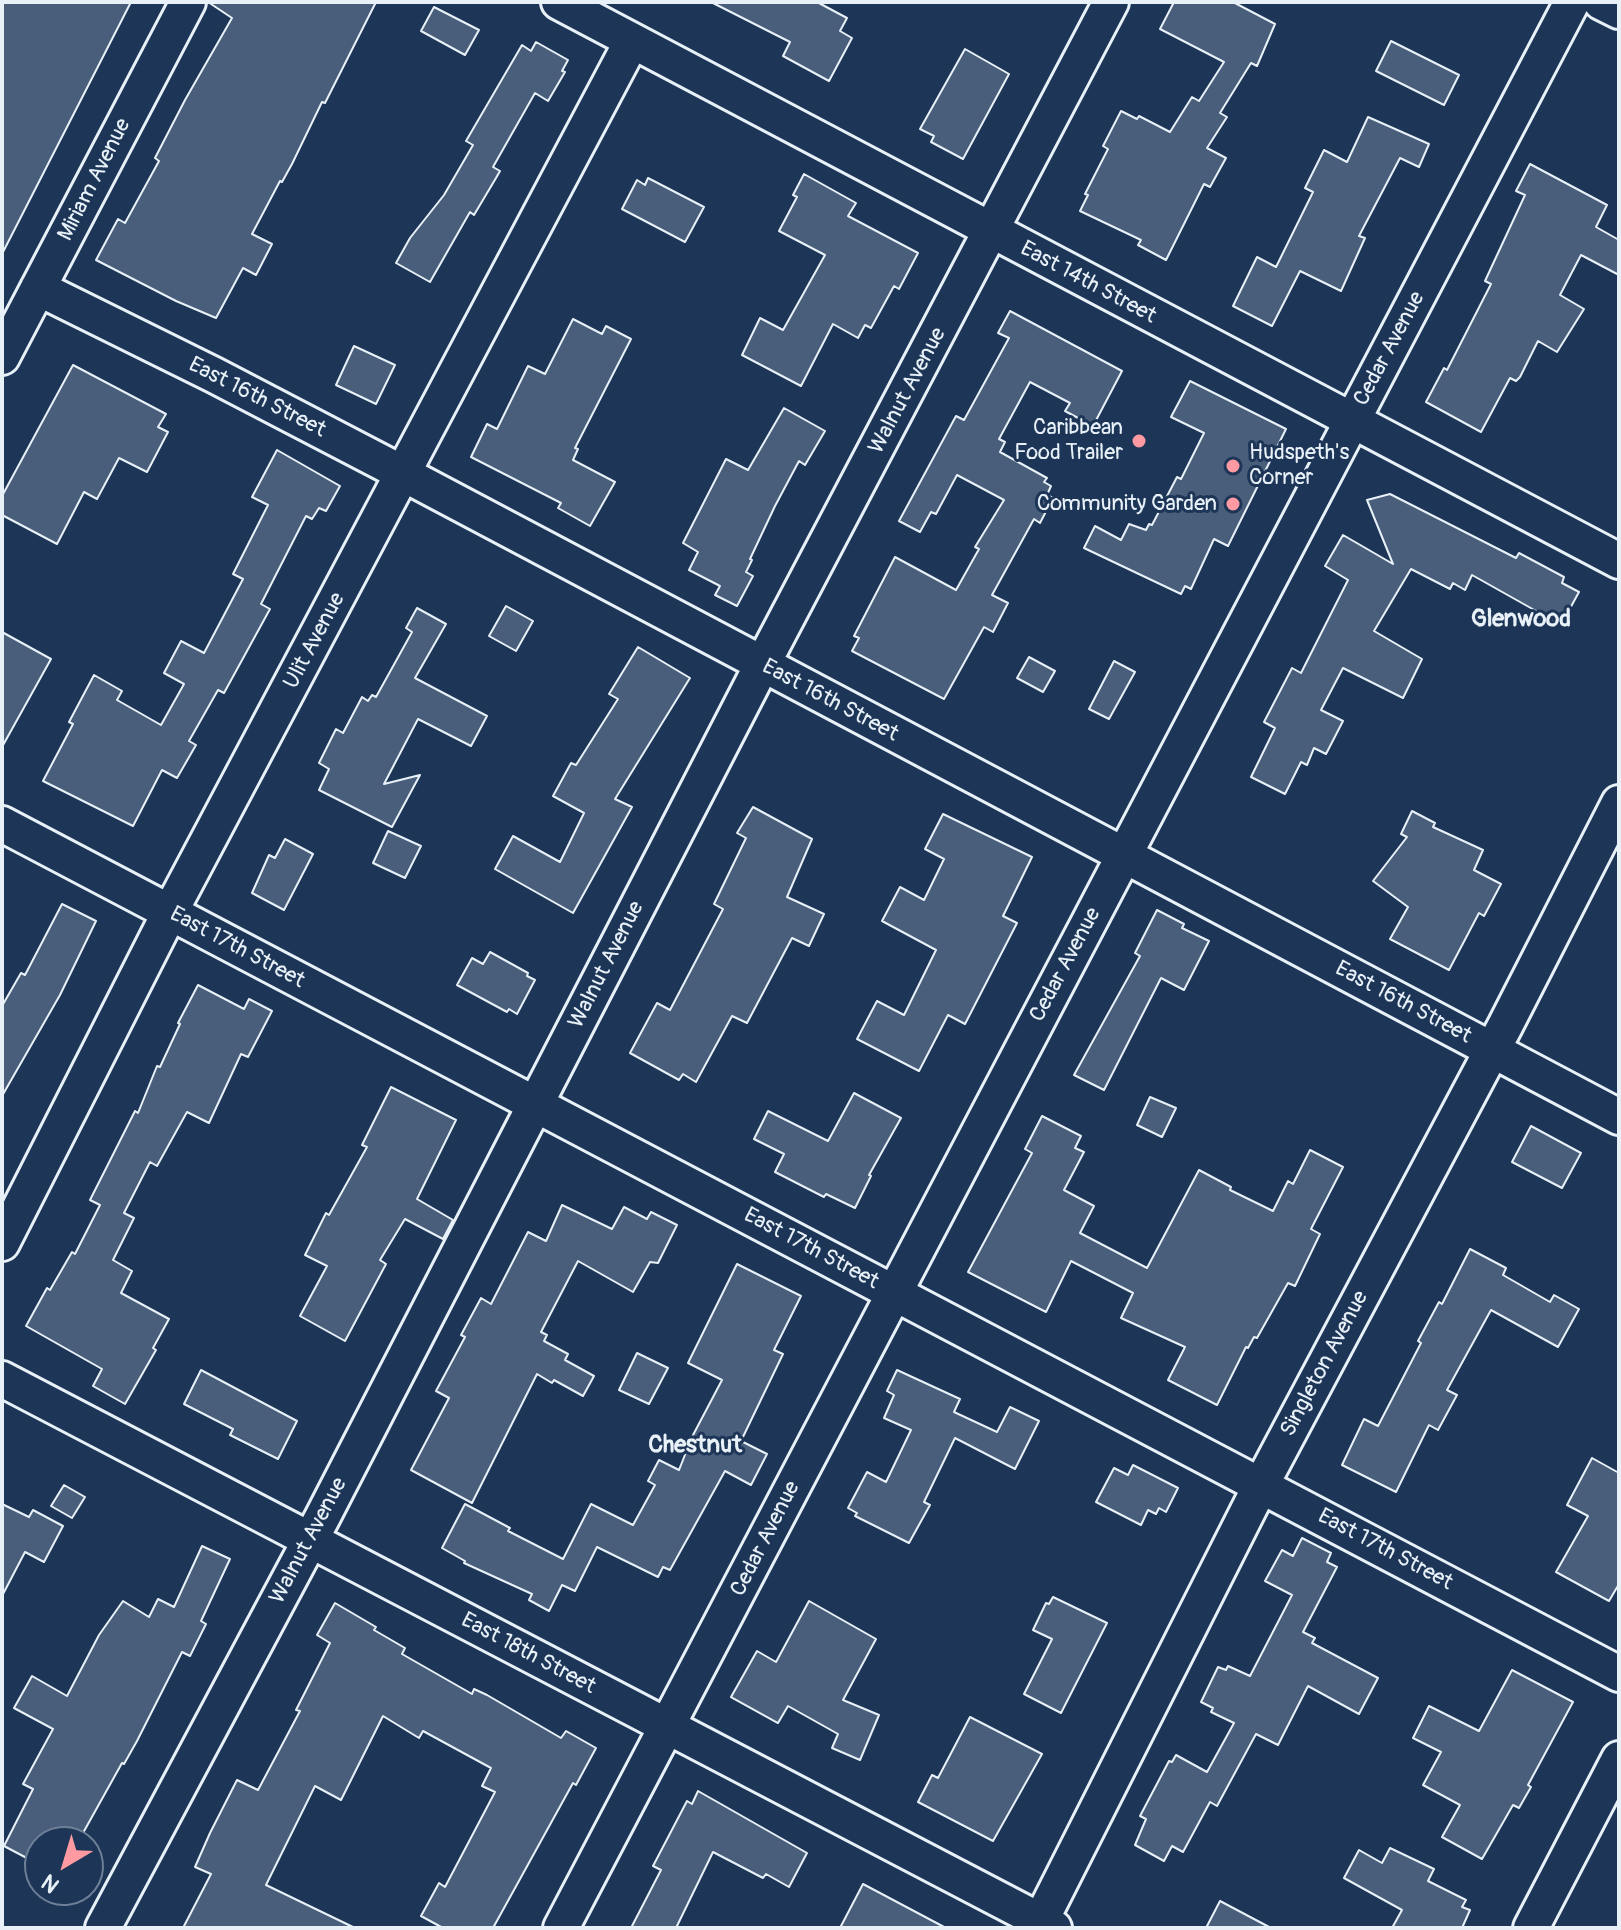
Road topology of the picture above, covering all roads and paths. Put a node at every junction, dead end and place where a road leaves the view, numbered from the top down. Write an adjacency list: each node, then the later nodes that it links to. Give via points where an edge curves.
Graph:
1 (188, 2): 9 (street, Miriam Avenue)
2 (559, 2): 7 (street, East 14th Street)
3 (1111, 2): 8 (street, Walnut Avenue)
4 (1572, 2): 11 (street, Cedar Avenue)
5 (1601, 2): 6 (street)
6 (1619, 11)
7 (632, 41): 8 (street, East 14th Street); 12 (street, Ulit Avenue)
8 (992, 232): 11 (street, East 14th Street); 14 (street, Walnut Avenue)
9 (38, 288): 10 (street, Miriam Avenue); 12 (street, East 16th Street)
10 (2, 357)
11 (1352, 420): 13 (street, East 14th Street); 17 (street, Cedar Avenue)
12 (404, 475): 14 (street, East 16th Street); 18 (street, Ulit Avenue)
13 (1619, 561)
14 (762, 665): 17 (street, East 16th Street); 20 (street, Walnut Avenue)
15 (1619, 803): 19 (street, Singleton Avenue)
16 (2, 824): 18 (street, East 17th Street)
17 (1122, 855): 19 (street, East 16th Street); 23 (street, Cedar Avenue)
18 (170, 912): 20 (street, East 17th Street); 22 (street, Ulit Avenue)
19 (1492, 1050): 21 (street, East 16th Street); 25 (street, Singleton Avenue)
20 (534, 1104): 23 (street, East 17th Street); 26 (street, Walnut Avenue)
21 (1619, 1117)
22 (2, 1243)
23 (895, 1292): 25 (street, East 17th Street); 28 (street, Cedar Avenue)
24 (2, 1379): 26 (street, East 18th Street)
25 (1261, 1485): 27 (street, East 17th Street); 30 (street, Singleton Avenue)
26 (310, 1540): 28 (street, East 18th Street); 31 (street, Walnut Avenue)
27 (1619, 1674)
28 (668, 1727): 30 (street, East 18th Street); 32 (street, Cedar Avenue)
29 (1619, 1759): 33 (street)
30 (1044, 1926)
31 (103, 1928)
32 (561, 1928)
33 (1531, 1928)

